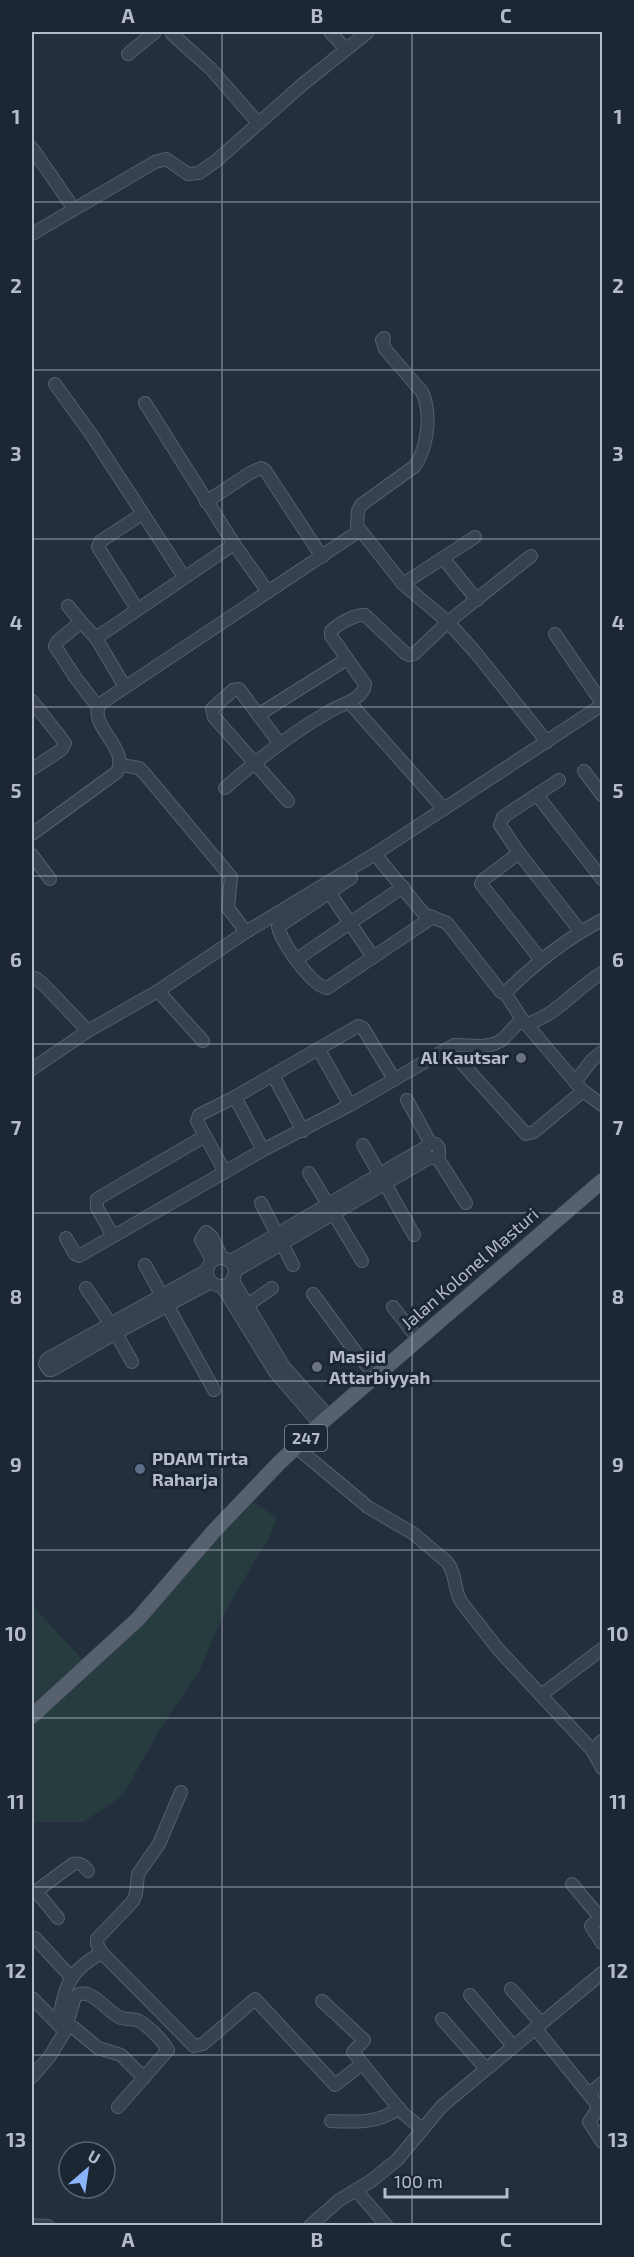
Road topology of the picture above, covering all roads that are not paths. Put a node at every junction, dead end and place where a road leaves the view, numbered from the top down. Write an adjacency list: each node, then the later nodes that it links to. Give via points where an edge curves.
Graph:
1 (155, 32): 6 (street)
2 (172, 32): 7 (street)
3 (330, 32): 5 (street)
4 (368, 32): 5 (street)
5 (346, 49): 7 (street)
6 (128, 54)
7 (258, 123): 9 (street, via 198,173 188,174 171,161 161,160)
8 (32, 148): 9 (street)
9 (74, 209): 10 (street)
10 (32, 234)
11 (384, 338): 16 (street, via 385,349 426,399 427,428 415,466 361,505 357,521)
12 (55, 384): 15 (street)
13 (145, 403): 14 (street)
14 (206, 502): 18 (street); 19 (street, via 261,468)
15 (142, 514): 22 (street); 27 (street, via 98,547)
16 (360, 531): 19 (street); 23 (street)
17 (475, 537): 21 (street)
18 (234, 544): 22 (street); 24 (street)
19 (322, 556): 24 (street)
20 (531, 556): 25 (street)
21 (443, 558): 23 (street); 25 (street)
22 (184, 577): 27 (street)
23 (404, 584): 29 (street)
24 (268, 592): 33 (street)
25 (477, 600): 29 (street)
26 (68, 606): 28 (street)
27 (137, 609): 31 (street)
28 (81, 622): 31 (street); 37 (street, via 55,646)
29 (448, 622): 32 (street, via 409,655 370,618 360,614 331,631); 39 (street)
30 (555, 634): 36 (street)
31 (96, 638): 33 (street)
32 (347, 659): 35 (street, via 366,686); 38 (street)
33 (125, 687): 37 (street)
34 (32, 701): 43 (street, via 65,743 61,750)
35 (350, 702): 40 (street); 50 (street)
36 (603, 704): 39 (street)
37 (98, 707): 42 (street, via 99,719)
38 (258, 715): 40 (street); 41 (street, via 237,689 212,711)
39 (547, 742): 50 (street)
40 (280, 744): 41 (street)
41 (254, 762): 46 (street); 49 (street)
42 (121, 765): 51 (street, via 110,778); 63 (street, via 131,765 145,774 231,877 228,908)
43 (32, 769)
44 (584, 771): 48 (street)
45 (559, 780): 47 (street)
46 (225, 789)
47 (537, 795): 52 (street, via 501,821); 56 (street)
48 (603, 795)
49 (288, 801)
50 (444, 809): 54 (street)
51 (32, 834)
52 (519, 853): 62 (street); 66 (street, via 481,884)
53 (32, 855): 55 (street)
54 (377, 857): 57 (street); 58 (street); 63 (street)
55 (50, 879)
56 (603, 879)
57 (403, 887): 59 (street, via 424,914); 61 (street)
58 (329, 892): 61 (street); 65 (street, via 279,925)
59 (433, 917): 64 (street); 70 (street, via 447,923)
60 (603, 920): 62 (street)
61 (350, 923): 64 (street); 65 (street)
62 (580, 931): 66 (street)
63 (246, 932): 69 (street)
64 (373, 957): 65 (street, via 327,988 318,985)
65 (297, 959)
66 (541, 960): 70 (street)
67 (603, 973): 71 (street, via 585,983 546,1017)
68 (32, 979): 72 (street, via 42,983)
69 (158, 991): 72 (street); 73 (street)
70 (505, 993): 71 (street)
71 (524, 1022): 79 (street, via 494,1044 454,1045); 80 (street)
72 (88, 1031): 77 (street)
73 (203, 1041)
74 (319, 1050): 78 (street); 79 (street, via 361,1026); 83 (street)
75 (603, 1052): 80 (street, via 592,1060)
76 (461, 1062): 80 (street, via 526,1134 534,1132)
77 (32, 1069)
78 (273, 1075): 81 (street); 85 (street)
79 (393, 1078): 83 (street)
80 (579, 1086): 84 (street)
81 (235, 1097): 86 (street, via 197,1117); 88 (street)
82 (407, 1100): 89 (street)
83 (350, 1105): 85 (street)
84 (603, 1105)
85 (303, 1131): 88 (street)
86 (205, 1136): 90 (street); 98 (street, via 97,1199 97,1208)
87 (363, 1145): 92 (street)
88 (263, 1150): 90 (street)
89 (431, 1151): 92 (street); 95 (street)
90 (225, 1172): 98 (street)
91 (309, 1173): 96 (street)
92 (378, 1181): 96 (street); 97 (street)
93 (603, 1181): 113 (main road, Jalan Kolonel Masturi / 247)
94 (261, 1203): 100 (street)
95 (466, 1203)
96 (327, 1211): 100 (street); 101 (street)
97 (414, 1235)
98 (113, 1236): 99 (street, via 79,1256)
99 (66, 1238)
100 (276, 1241): 103 (street); 104 (street)
101 (362, 1261)
102 (145, 1265): 108 (street)
103 (293, 1265)
104 (221, 1271): 108 (street); 109 (street); 112 (street)
105 (86, 1288): 111 (street)
106 (272, 1288): 109 (street)
107 (313, 1294): 115 (street)
108 (163, 1302): 111 (street); 116 (street)
109 (249, 1304): 112 (street)
110 (393, 1307): 113 (street)
111 (113, 1328): 111 (street, via 52,1370 45,1364 47,1359); 114 (street)
112 (257, 1332): 117 (street, via 275,1372)
113 (418, 1339): 115 (main road, Jalan Kolonel Masturi / 247)
114 (132, 1362)
115 (375, 1375): 117 (main road, Jalan Kolonel Masturi / 247)
116 (214, 1390)
117 (324, 1420): 118 (main road, Jalan Kolonel Masturi / 247)
118 (296, 1447): 120 (street, via 368,1507 414,1534 452,1567 462,1603 498,1649); 121 (main road, Jalan Kolonel Masturi / 247, via 214,1531 138,1619)
119 (601, 1654): 120 (street)
120 (542, 1695): 123 (street)
121 (32, 1716)
122 (603, 1741): 123 (street)
123 (592, 1750): 124 (street)
124 (603, 1768)
125 (181, 1792): 132 (street, via 159,1844 138,1874 133,1901 97,1939)
126 (88, 1872): 128 (street, via 82,1864 73,1864)
127 (572, 1884): 131 (street, via 598,1915 591,1929)
128 (34, 1893): 129 (street)
129 (58, 1918)
130 (35, 1938): 134 (street)
131 (603, 1943)
132 (102, 1953): 134 (street); 143 (street, via 194,2046 202,2044 255,1999 336,2085)
133 (603, 1973): 140 (street)
134 (71, 1977): 141 (street)
135 (511, 1989): 140 (street)
136 (470, 1995): 142 (street)
137 (32, 1998): 141 (street)
138 (322, 2001): 143 (street, via 363,2040 353,2052)
139 (442, 2019): 144 (street)
140 (538, 2026): 142 (street); 148 (street)
141 (66, 2028): 145 (street); 146 (street, via 98,2048 121,2055); 146 (street, via 75,1997 81,1992 91,1995 120,2018 139,2021 168,2050)
142 (513, 2046): 144 (street)
143 (362, 2064): 150 (street)
144 (486, 2069): 152 (street, via 442,2106)
145 (32, 2077)
146 (144, 2078): 149 (street)
147 (603, 2083): 148 (street)
148 (589, 2094): 153 (street, via 598,2107 590,2124)
149 (118, 2106)
150 (399, 2108): 151 (street, via 369,2122); 152 (street)
151 (330, 2121)
152 (422, 2130): 154 (street, via 396,2160)
153 (603, 2142)
154 (356, 2190): 157 (street); 158 (street)
155 (32, 2225): 156 (street)
156 (48, 2226)
157 (310, 2226)
158 (387, 2226)

